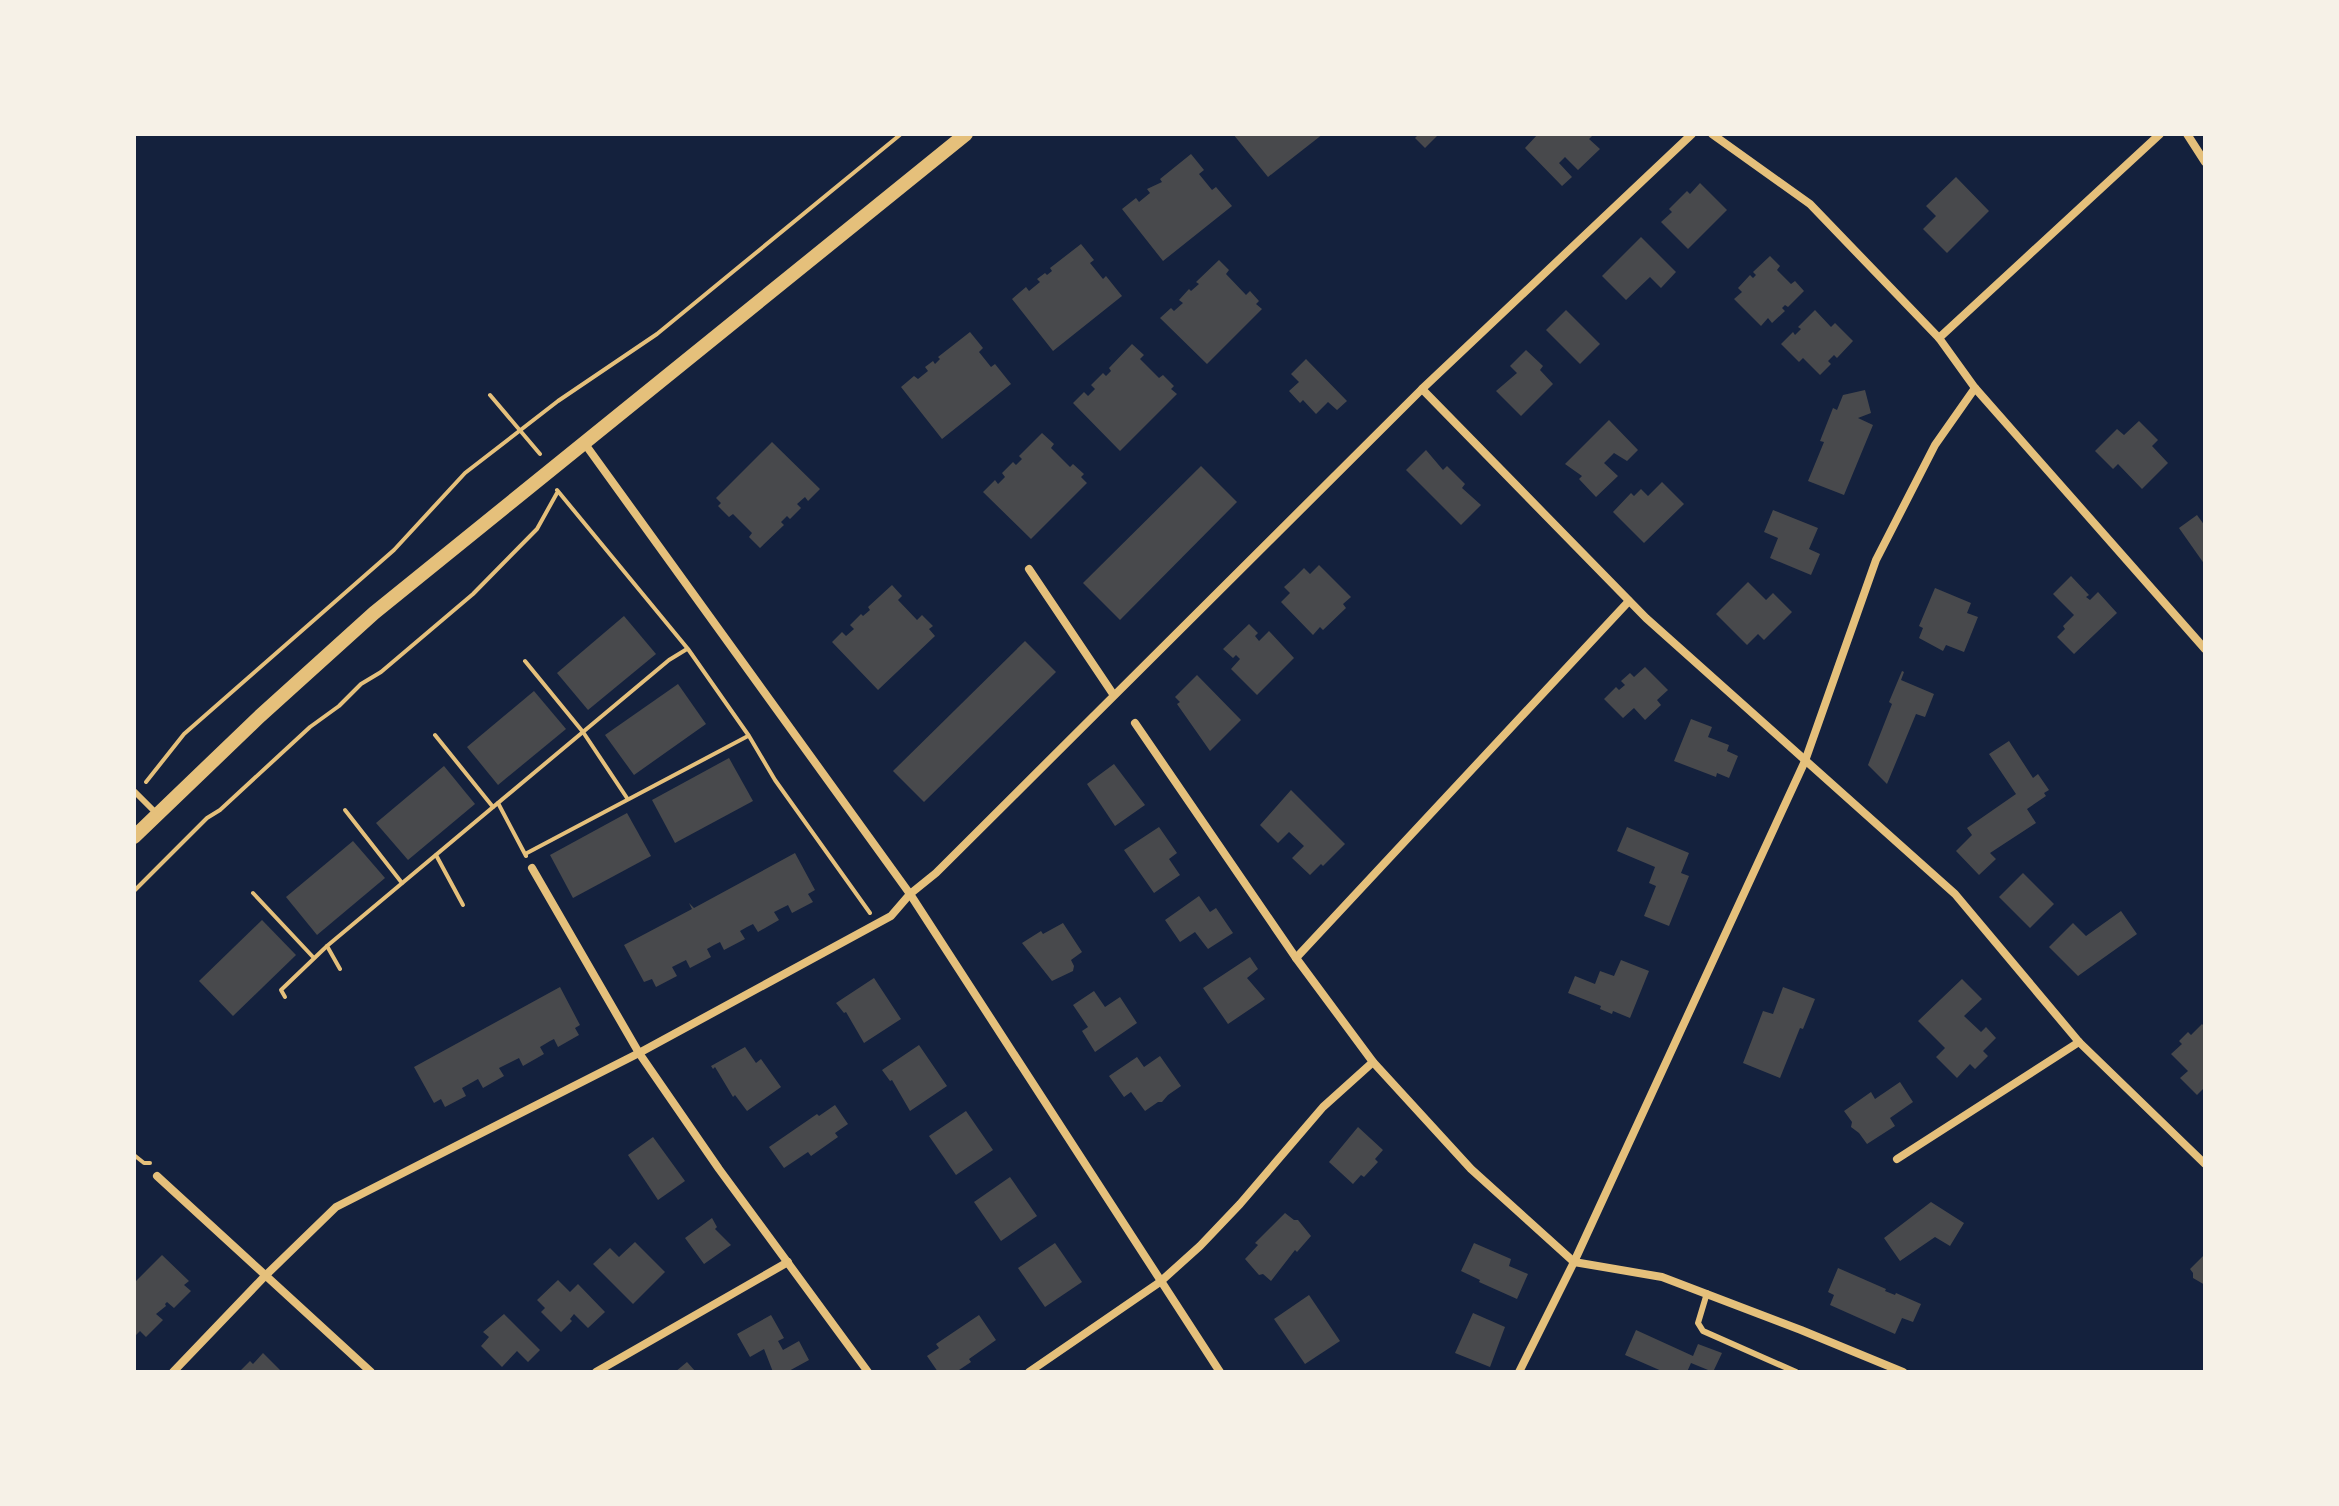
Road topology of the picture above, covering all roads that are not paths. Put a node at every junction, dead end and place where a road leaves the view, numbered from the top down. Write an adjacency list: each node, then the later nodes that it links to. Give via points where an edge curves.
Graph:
1 (966, 134): 10 (street)
2 (1692, 134): 9 (street)
3 (1712, 134): 7 (street, via 1810,204)
4 (2160, 134): 7 (street)
5 (2187, 134): 6 (street)
6 (2205, 162)
7 (1939, 338): 8 (street)
8 (1975, 388): 14 (street); 18 (street, via 1935,445 1876,560)
9 (1422, 389): 12 (street); 16 (street)
10 (585, 444): 20 (street, via 374,613); 23 (street)
11 (1029, 569): 16 (street)
12 (1629, 601): 18 (street); 24 (street)
13 (2205, 630): 14 (street)
14 (2196, 636): 15 (street)
15 (2205, 649)
16 (1113, 694): 23 (street)
17 (1135, 723): 24 (street)
18 (1805, 761): 25 (street, via 1955,894); 32 (street)
19 (135, 792): 20 (lane)
20 (156, 813): 21 (street)
21 (134, 837)
22 (532, 868): 26 (street)
23 (910, 894): 26 (street, via 891,916); 34 (street)
24 (1296, 958): 27 (street)
25 (2079, 1042): 28 (street); 29 (street)
26 (639, 1053): 31 (street); 33 (street, via 336,1207)
27 (1373, 1062): 32 (street, via 1471,1169); 34 (street, via 1323,1107 1240,1204)
28 (1897, 1159)
29 (2205, 1164)
30 (157, 1176): 33 (street)
31 (788, 1262): 38 (street); 39 (street)
32 (1574, 1262): 35 (street, via 1662,1277); 42 (street)
33 (264, 1277): 36 (street); 37 (street)
34 (1160, 1282): 40 (street); 41 (street)
35 (1707, 1293): 43 (lane, via 1698,1323 1703,1331); 44 (street)
36 (173, 1372)
37 (371, 1372)
38 (596, 1372)
39 (868, 1372)
40 (1029, 1372)
41 (1220, 1372)
42 (1519, 1372)
43 (1796, 1372)
44 (1903, 1372)

